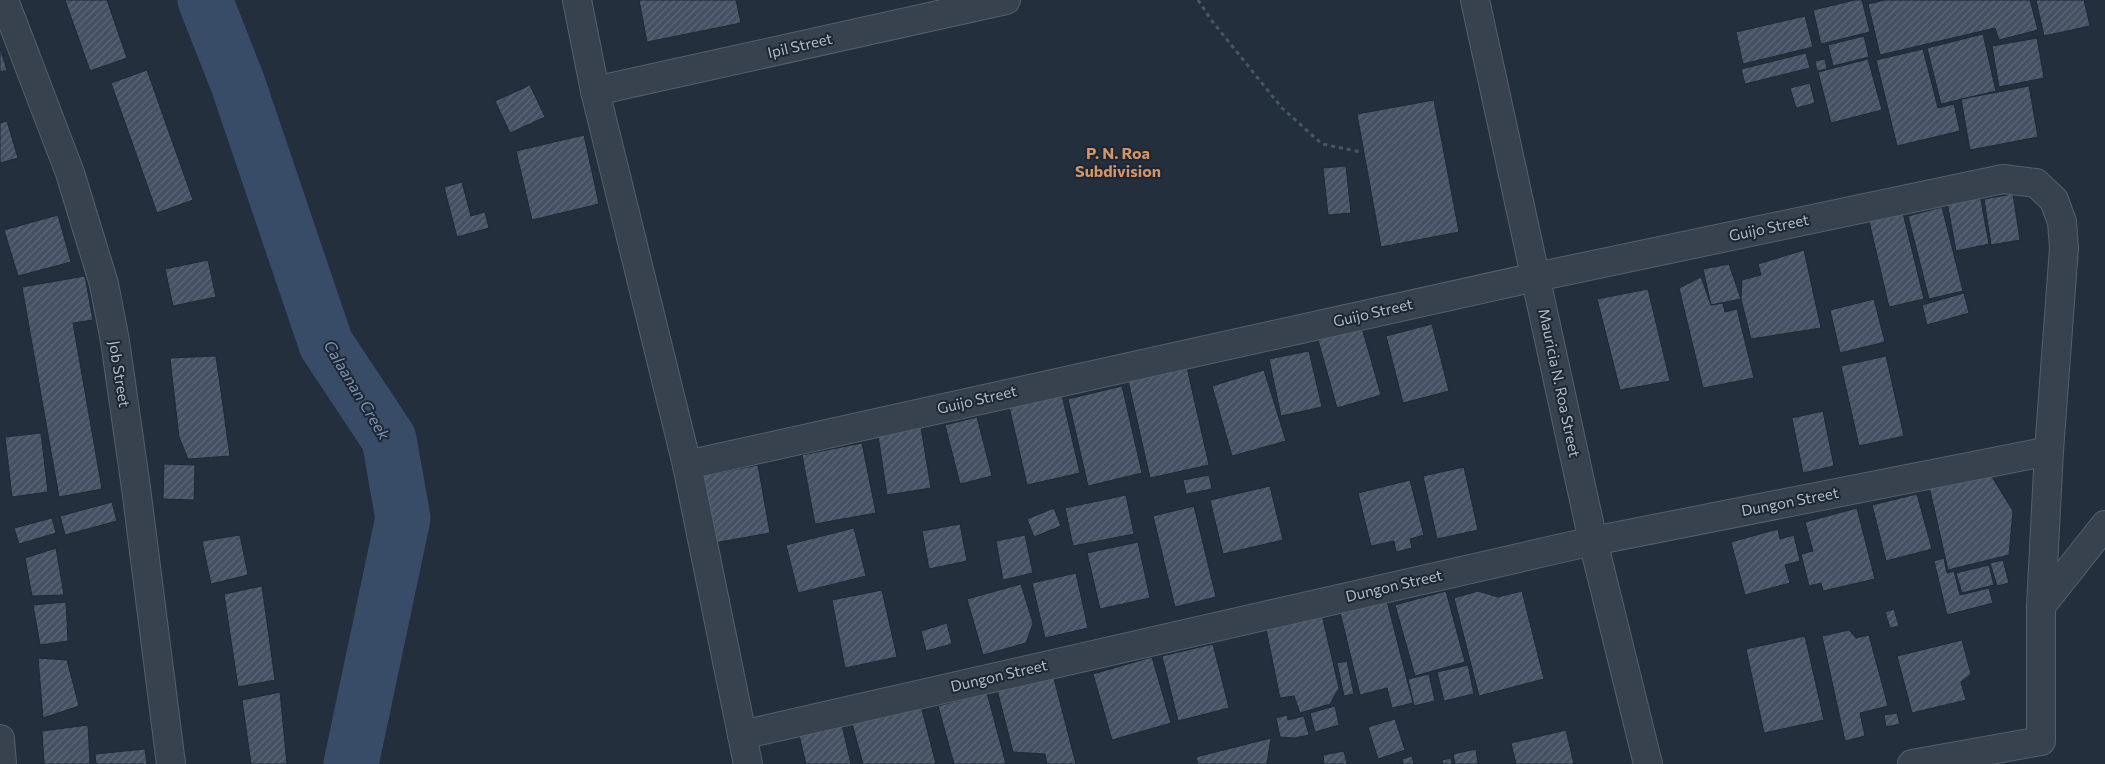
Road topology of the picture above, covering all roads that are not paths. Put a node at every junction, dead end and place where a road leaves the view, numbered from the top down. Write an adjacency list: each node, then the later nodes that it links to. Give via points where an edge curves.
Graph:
1 (4, 0): 15 (street, Job Street, via 70,173 104,284 136,488)
2 (577, 0): 5 (street)
3 (1006, 0): 5 (street, Ipil Street)
4 (1476, 0): 6 (street, Mauricia N. Roa Street)
5 (595, 91): 8 (street)
6 (1536, 277): 7 (street, Guijo Street, via 2004,179 2036,183 2054,200 2062,222 2064,248); 8 (street, Guijo Street); 10 (street, Mauricia N. Roa Street)
7 (2049, 451): 10 (street, Dungon Street); 11 (street)
8 (687, 465): 12 (street)
9 (2105, 525): 11 (street)
10 (1593, 541): 12 (street, Dungon Street); 17 (street, Mauricia N. Roa Street)
11 (2041, 606): 18 (street, via 2041,741)
12 (742, 735): 16 (street)
13 (0, 739): 14 (street)
14 (2, 764)
15 (171, 764)
16 (748, 764)
17 (1648, 764)
18 (1912, 764)

